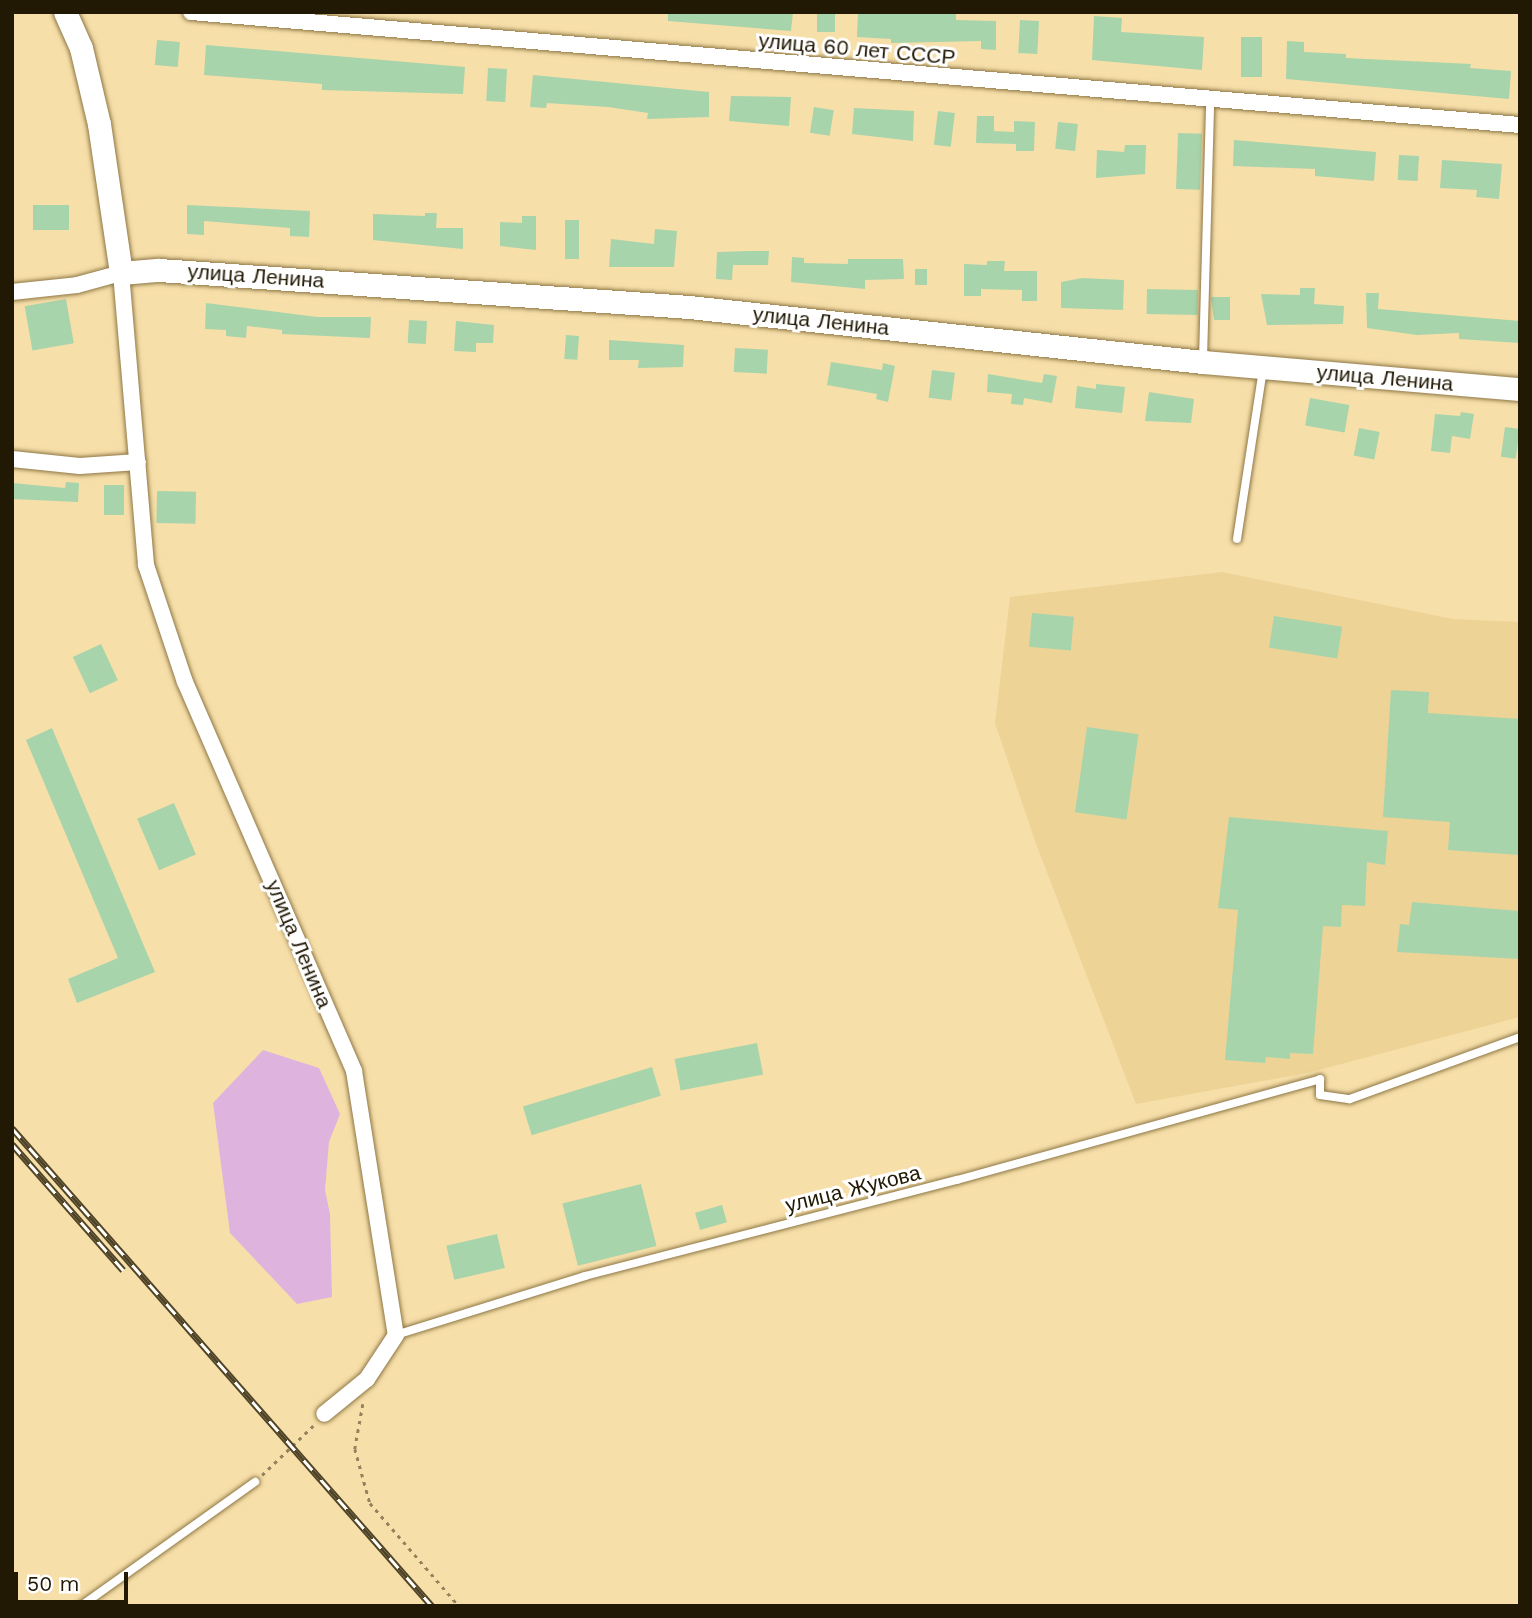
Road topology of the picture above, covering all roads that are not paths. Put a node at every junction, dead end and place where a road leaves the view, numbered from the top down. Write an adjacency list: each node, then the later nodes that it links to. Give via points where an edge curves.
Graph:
1 (65, 12): 5 (street, улица Ленина, via 81,48 99,124)
2 (191, 12): 3 (street, улица 60 лет СССР)
3 (1210, 101): 4 (street, улица 60 лет СССР); 7 (lane)
4 (1520, 125)
5 (121, 273): 6 (street, улица Ленина, via 77,285); 7 (street, улица Ленина, via 159,270 689,307); 11 (street, улица Ленина)
6 (12, 292)
7 (1203, 362): 8 (street, улица Ленина)
8 (1264, 367): 9 (street, улица Ленина); 12 (lane)
9 (1520, 389)
10 (12, 459): 11 (street, via 80,466)
11 (138, 462): 14 (street, улица Ленина, via 146,565 186,682 354,1071)
12 (1237, 539)
13 (1520, 1037): 14 (lane, улица Жукова, via 1350,1098 1320,1096 1320,1079 957,1180 584,1276)
14 (396, 1335): 15 (street, via 367,1379)
15 (324, 1414)
16 (255, 1482): 17 (lane)
17 (81, 1606)

